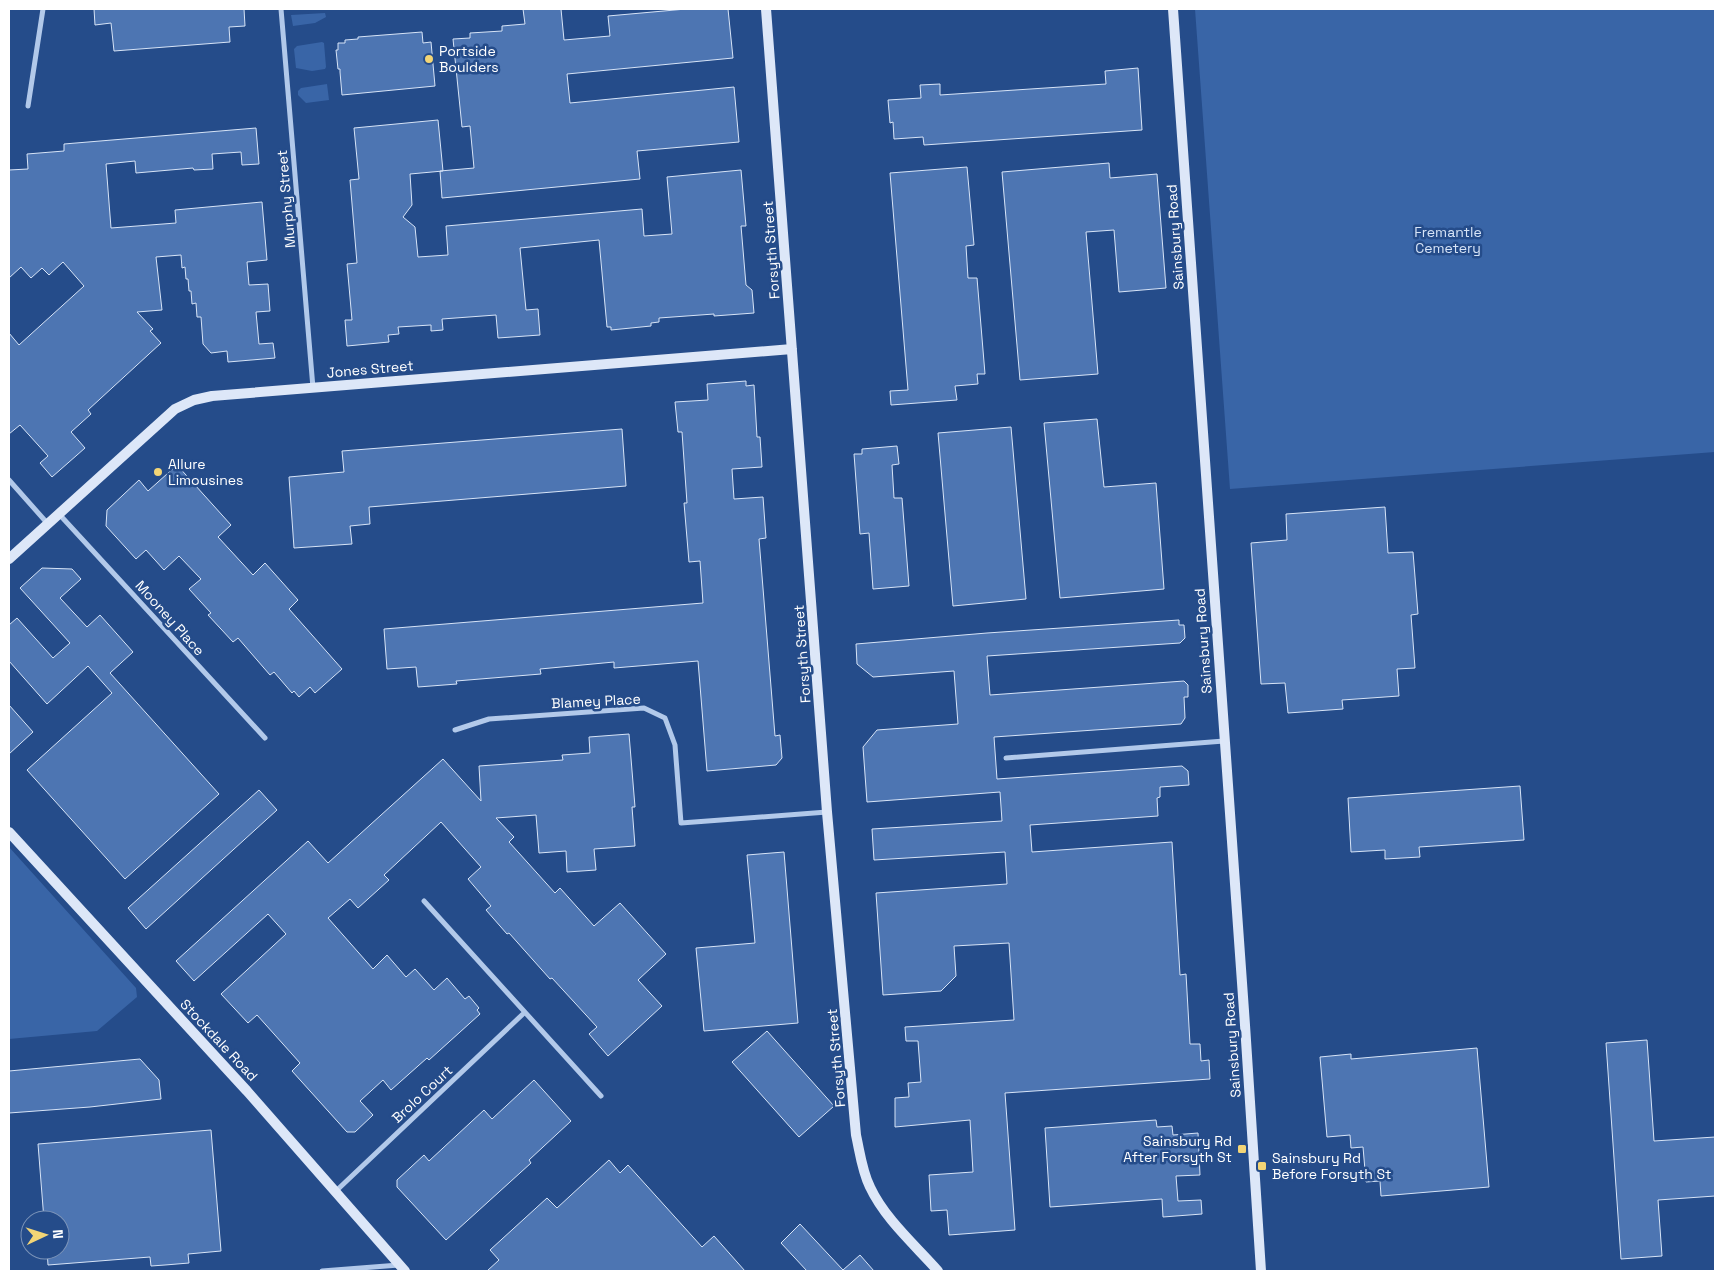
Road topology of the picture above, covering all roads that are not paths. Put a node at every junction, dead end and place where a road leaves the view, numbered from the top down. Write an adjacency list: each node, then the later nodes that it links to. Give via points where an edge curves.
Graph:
1 (43, 9): 5 (street)
2 (281, 9): 7 (street, Murphy Street)
3 (766, 9): 6 (street, Forsyth Street)
4 (1173, 9): 14 (street, Sainsbury Road)
5 (28, 106)
6 (792, 349): 7 (street, Jones Street); 16 (street, Forsyth Street)
7 (313, 388): 9 (street, Jones Street, via 212,396 175,409)
8 (9, 480): 10 (street)
9 (59, 514): 10 (street, Jones Street); 13 (street, Mooney Place)
10 (48, 524): 11 (street, Jones Street)
11 (9, 559)
12 (455, 730): 16 (street, Blamey Place, via 489,719 644,708 665,718 675,745 681,823)
13 (264, 738)
14 (1224, 741): 15 (street); 25 (street, Sainsbury Road)
15 (1006, 758)
16 (828, 812): 24 (street, Forsyth Street, via 856,1135 862,1166 878,1202)
17 (9, 832): 21 (street, Stockdale Road)
18 (424, 901): 19 (street)
19 (524, 1013): 20 (street); 21 (street, Brolo Court)
20 (601, 1096)
21 (336, 1191): 22 (street, Stockdale Road)
22 (402, 1268): 23 (street)
23 (322, 1271)
24 (938, 1271)
25 (1261, 1271)

